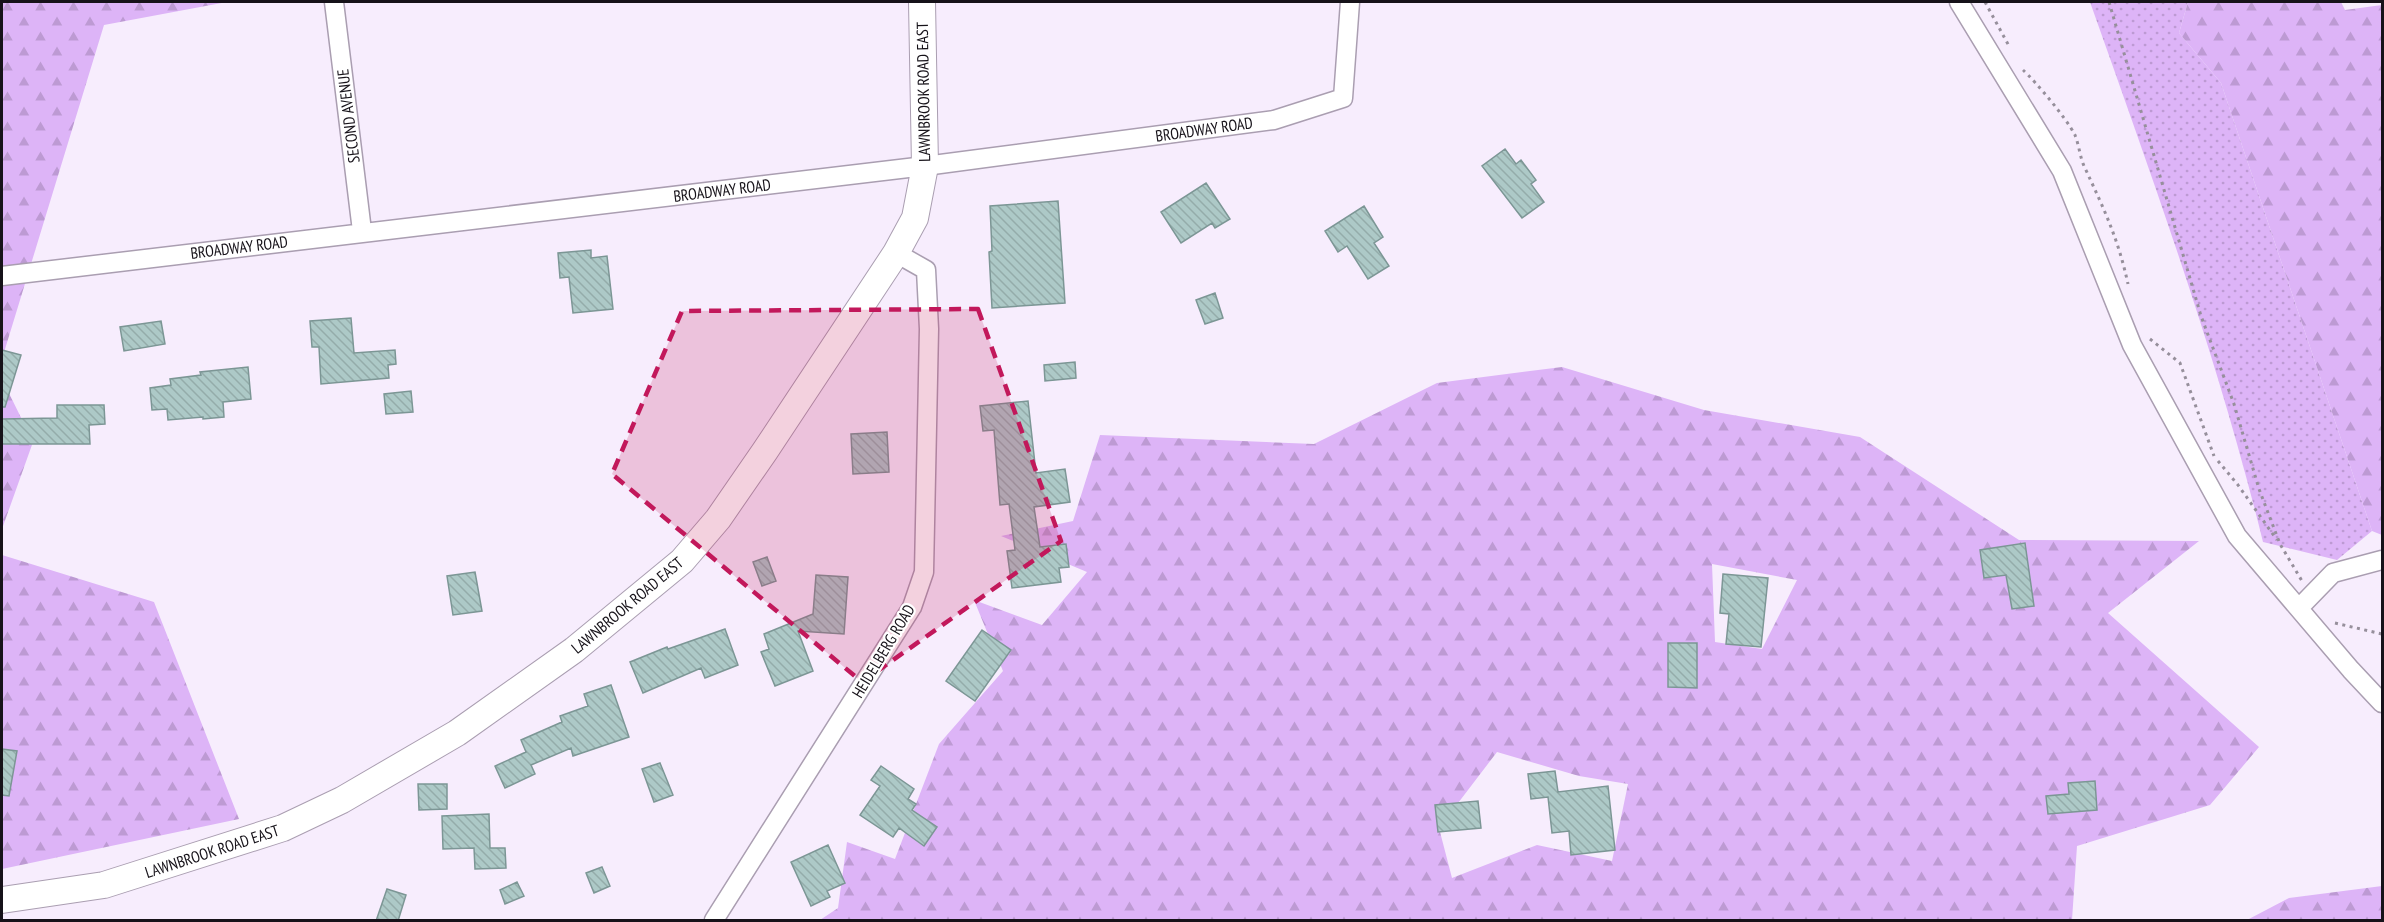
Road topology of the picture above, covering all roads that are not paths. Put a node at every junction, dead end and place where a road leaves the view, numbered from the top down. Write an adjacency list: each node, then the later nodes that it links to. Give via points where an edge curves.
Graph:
1 (334, 2): 6 (street, SECOND AVENUE)
2 (922, 2): 5 (street, LAWNBROOK ROAD EAST)
3 (1350, 2): 5 (street, BROADWAY ROAD, via 1343,98 1274,120)
4 (1959, 2): 10 (street, via 2062,171 2133,345 2237,536)
5 (925, 166): 6 (street, BROADWAY ROAD); 7 (street, LAWNBROOK ROAD EAST, via 915,218)
6 (362, 231): 8 (street, BROADWAY ROAD)
7 (896, 253): 12 (street, LAWNBROOK ROAD EAST, via 718,519 682,561 574,650 457,733 342,800 283,828 104,885); 13 (street, HEIDELBERG ROAD, via 926,270 924,572 912,607)
8 (2, 276)
9 (2382, 560): 10 (street, via 2333,573)
10 (2304, 602): 11 (street)
11 (2382, 703)
12 (2, 900)
13 (714, 921)

